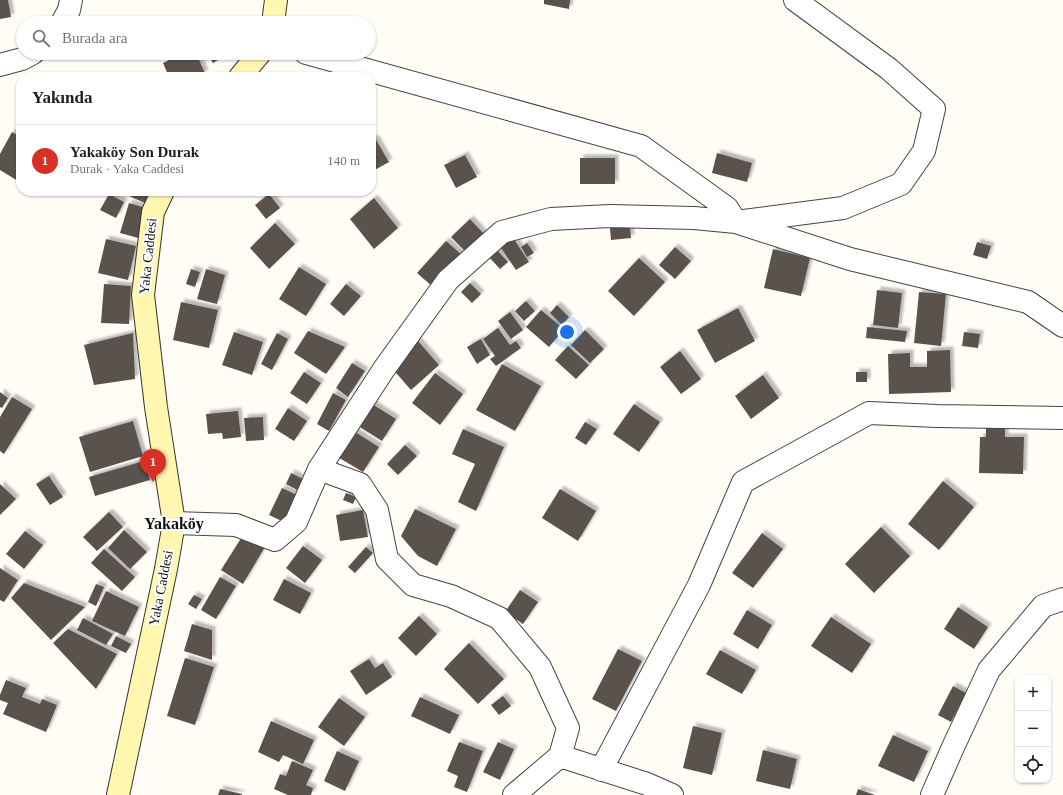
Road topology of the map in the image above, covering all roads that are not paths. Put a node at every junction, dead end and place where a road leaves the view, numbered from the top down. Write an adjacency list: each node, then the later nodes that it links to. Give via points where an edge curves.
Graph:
1 (70, 0): 4 (street)
2 (276, 0): 5 (street)
3 (795, 0): 14 (street, via 889,69 934,109 924,151 901,184 843,208)
4 (66, 16)
5 (273, 16)
6 (18, 60): 9 (street)
7 (254, 60): 10 (street)
8 (331, 60): 11 (street)
9 (0, 65)
10 (244, 72)
11 (374, 72)
12 (376, 72): 14 (street, via 641,146 727,208)
13 (161, 196): 18 (street, Yaka Caddesi, via 153,212 143,295 156,407)
14 (736, 222): 15 (street, via 850,259 1028,302); 17 (street, via 610,216 551,219 502,232 448,280 384,369)
15 (1063, 326)
16 (1063, 418): 21 (street, via 869,413 743,482 699,585)
17 (319, 469): 18 (street, via 296,522 275,540 236,525); 20 (street, via 360,484 377,510 387,559 413,585 451,596 499,618 540,667 568,728)
18 (174, 523): 22 (street, Yaka Caddesi)
19 (1063, 599): 25 (street, via 1043,606 989,670)
20 (560, 756): 21 (street); 23 (street)
21 (601, 770): 24 (street, via 647,784)
22 (118, 795)
23 (514, 795)
24 (672, 795)
25 (932, 795)

